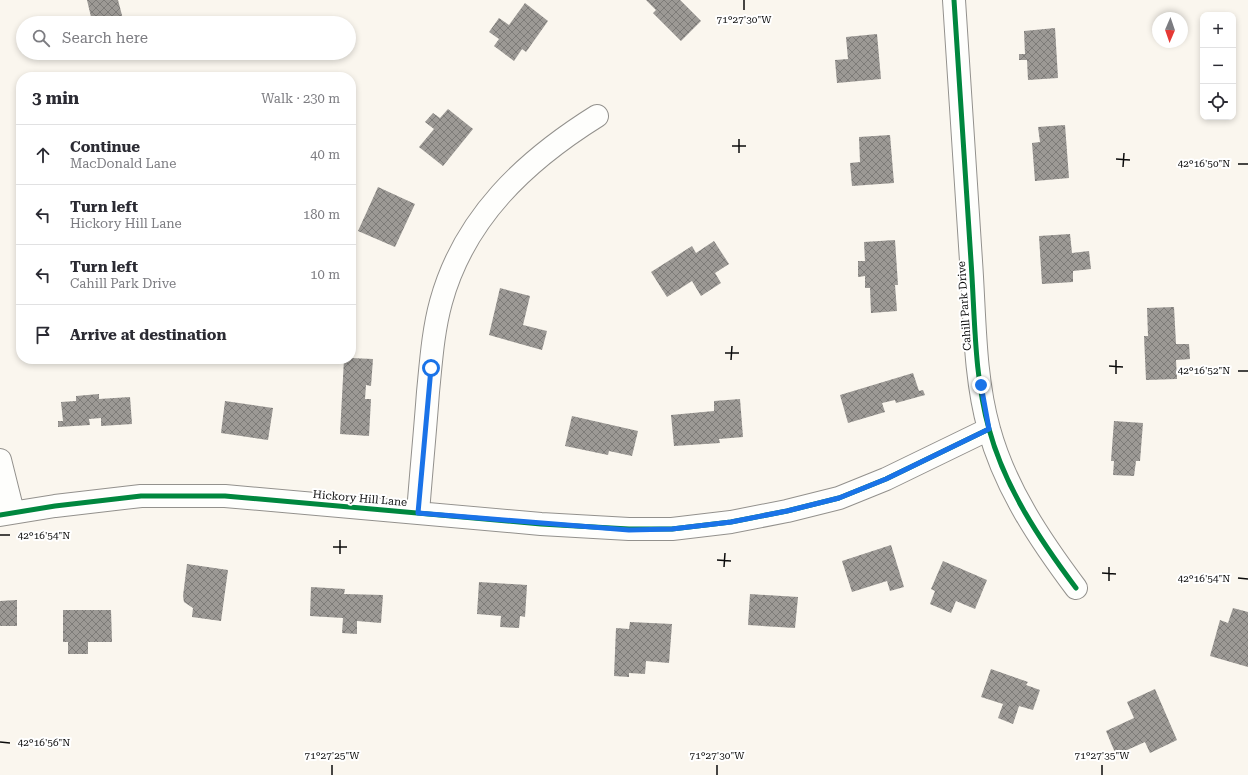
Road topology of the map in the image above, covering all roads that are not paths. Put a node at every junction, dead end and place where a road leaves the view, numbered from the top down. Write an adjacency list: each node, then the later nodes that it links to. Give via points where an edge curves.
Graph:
1 (954, 0): 3 (street, Cahill Park Drive, via 976,347)
2 (597, 116): 5 (street, via 566,135 514,178 469,236 452,272 441,302 434,336)
3 (989, 429): 5 (street, Hickory Hill Lane, via 886,479 839,498 731,522 672,529 629,530); 7 (street, Cahill Park Drive, via 1013,490 1051,554)
4 (0, 460): 6 (street)
5 (418, 513): 6 (street, Hickory Hill Lane, via 225,496 185,495 98,500)
6 (6, 514)
7 (1076, 588)

